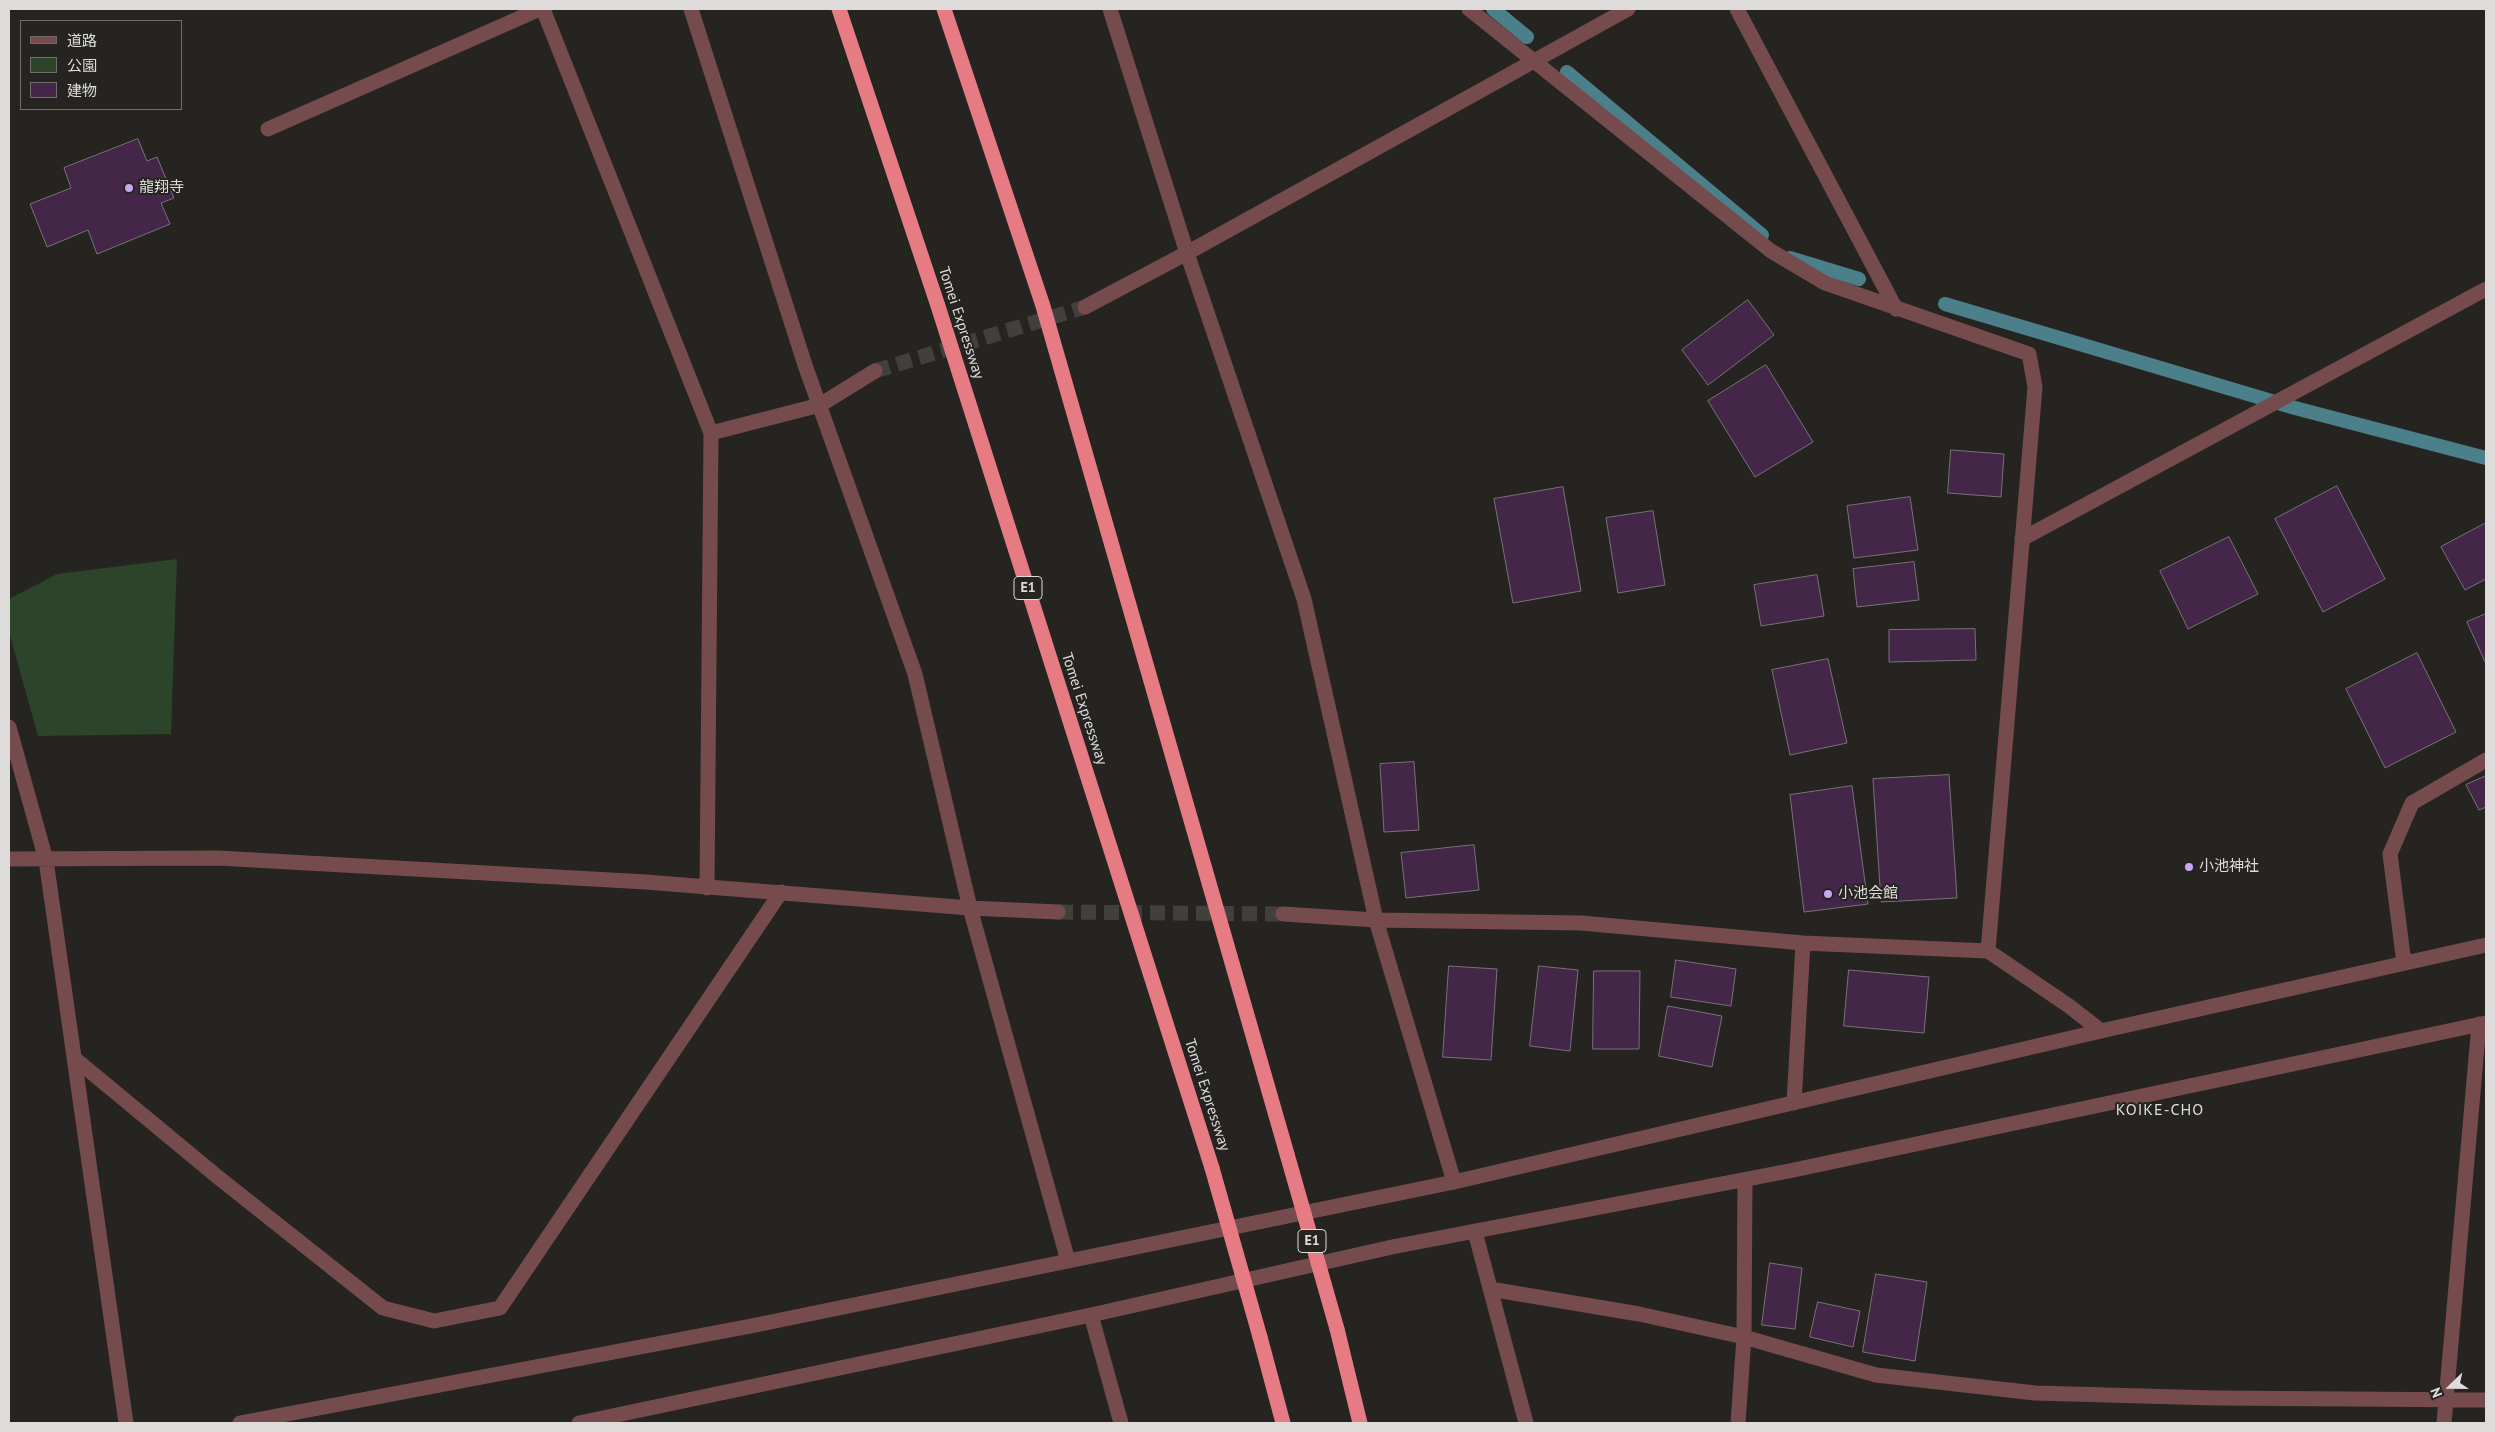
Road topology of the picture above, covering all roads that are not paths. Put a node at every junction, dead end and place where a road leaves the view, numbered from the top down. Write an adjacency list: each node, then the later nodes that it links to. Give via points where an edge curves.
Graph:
1 (541, 9): 10 (street); 17 (street)
2 (691, 9): 16 (street)
3 (839, 9): 50 (highway, Tomei Expressway / E1, bridge, via 944,325 1212,1168)
4 (944, 9): 51 (highway, E1, bridge, via 1043,306 1337,1329)
5 (1110, 9): 11 (street)
6 (1469, 9): 9 (street)
7 (1628, 9): 9 (street)
8 (1737, 9): 14 (street)
9 (1533, 61): 11 (street); 14 (street, via 1771,251 1825,283)
10 (268, 128)
11 (1187, 253): 13 (street); 28 (street, via 1304,599)
12 (2486, 290): 18 (street)
13 (1085, 307)
14 (1896, 309): 18 (street, via 2029,354 2035,387)
15 (875, 370): 16 (street)
16 (820, 405): 17 (street); 25 (street, via 915,674)
17 (711, 433): 23 (street)
18 (2022, 539): 31 (street)
19 (9, 727): 22 (street)
20 (2486, 760): 32 (street, via 2412,803 2390,854)
21 (9, 859): 22 (street)
22 (46, 860): 23 (street, via 218,858); 35 (street)
23 (706, 888): 24 (street)
24 (782, 892): 25 (street); 35 (street, via 500,1308 434,1321 383,1308)
25 (970, 908): 26 (street); 40 (street)
26 (1058, 912)
27 (1283, 914): 28 (street)
28 (1376, 920): 29 (street, via 1581,923); 38 (street)
29 (1803, 942): 31 (street); 36 (street)
30 (2486, 945): 32 (street)
31 (1988, 951): 34 (street)
32 (2404, 963): 34 (street)
33 (2483, 1024): 37 (street); 44 (street)
34 (2101, 1031): 36 (street)
35 (74, 1058): 46 (street)
36 (1794, 1103): 38 (street)
37 (1745, 1180): 39 (street); 43 (street)
38 (1454, 1182): 40 (street)
39 (1475, 1232): 41 (street); 42 (street, via 1392,1247)
40 (1068, 1261): 47 (street, via 751,1326)
41 (1490, 1290): 43 (street, via 1639,1314); 52 (street)
42 (1091, 1315): 48 (street); 49 (street)
43 (1744, 1337): 44 (street, via 1876,1375 2036,1393); 53 (street)
44 (2445, 1400): 45 (street); 54 (street)
45 (2486, 1400)
46 (126, 1423)
47 (240, 1423)
48 (579, 1423)
49 (1121, 1423)
50 (1283, 1423)
51 (1360, 1423)
52 (1526, 1423)
53 (1738, 1423)
54 (2444, 1423)

